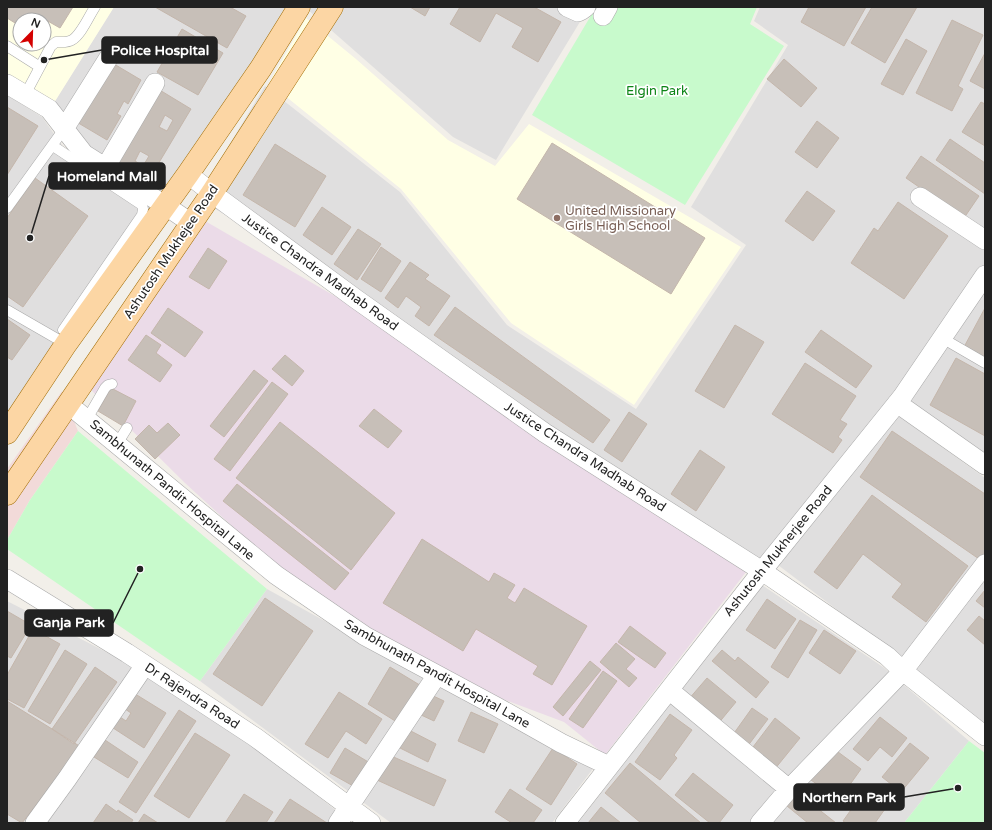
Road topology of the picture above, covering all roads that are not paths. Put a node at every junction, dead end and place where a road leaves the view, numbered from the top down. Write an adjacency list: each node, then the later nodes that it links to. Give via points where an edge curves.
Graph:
1 (95, 7): 8 (lane, via 78,35 73,40 56,42 51,46)
2 (299, 7): 15 (main road, via 261,68)
3 (332, 7): 16 (main road, Ashutosh Mukhejee Road)
4 (567, 7): 5 (street, via 578,12)
5 (586, 7)
6 (7, 46): 8 (lane)
7 (111, 54): 12 (street)
8 (40, 67): 11 (lane)
9 (155, 83): 14 (street)
10 (7, 84): 11 (street)
11 (25, 95): 12 (street, via 49,109)
12 (64, 129): 13 (lane); 14 (street, via 84,154)
13 (53, 146): 19 (lane); 25 (lane, via 142,205 143,209 142,215)
14 (105, 168): 18 (street)
15 (188, 174): 16 (street, Justice Chandra Madhab Road); 18 (main road)
16 (212, 193): 20 (main road, Ashutosh Mukhejee Road); 37 (street, Justice Chandra Madhab Road, via 356,300 545,433)
17 (920, 197): 21 (street)
18 (166, 206): 20 (street); 25 (main road)
19 (7, 208)
20 (191, 223): 29 (main road, Ashutosh Mukhejee Road)
21 (985, 240)
22 (985, 275): 24 (street, Ashutosh Mukherjee Road)
23 (7, 310): 25 (lane)
24 (942, 338): 26 (lane); 28 (street, Ashutosh Mukherjee Road)
25 (61, 342): 32 (main road)
26 (985, 363)
27 (112, 384): 30 (lane, via 105,388)
28 (897, 403): 34 (street); 37 (street, Ashutosh Mukherjee Road)
29 (68, 404): 30 (street, Sambhunath Pandit Hospital Lane); 35 (main road, Ashutosh Mukhejee Road)
30 (86, 419): 33 (street, Sambhunath Pandit Hospital Lane)
31 (127, 428): 33 (lane)
32 (7, 433)
33 (117, 444): 41 (street, Sambhunath Pandit Hospital Lane, via 276,575 365,636)
34 (985, 465)
35 (7, 494)
36 (985, 564): 40 (street)
37 (762, 571): 40 (street, Justice Chandra Madhab Road, via 887,656); 42 (street, Ashutosh Mukherjee Road)
38 (7, 578): 39 (street, Dr Rajendra Road)
39 (145, 665): 46 (street, Dr Rajendra Road, via 255,737); 47 (street)
40 (903, 671): 43 (street, Justice Chandra Madhab Road); 45 (street)
41 (437, 675): 44 (street, Sambhunath Pandit Hospital Lane, via 561,743); 46 (street)
42 (669, 690): 44 (street, Ashutosh Mukherjee Road); 45 (street)
43 (985, 736)
44 (609, 766): 50 (street, Ashutosh Mukherjee Road)
45 (789, 789): 51 (street)
46 (349, 806): 48 (street); 49 (street, Dr Rajendra Road)
47 (35, 823)
48 (338, 823)
49 (371, 823)
50 (565, 823)
51 (760, 823)

